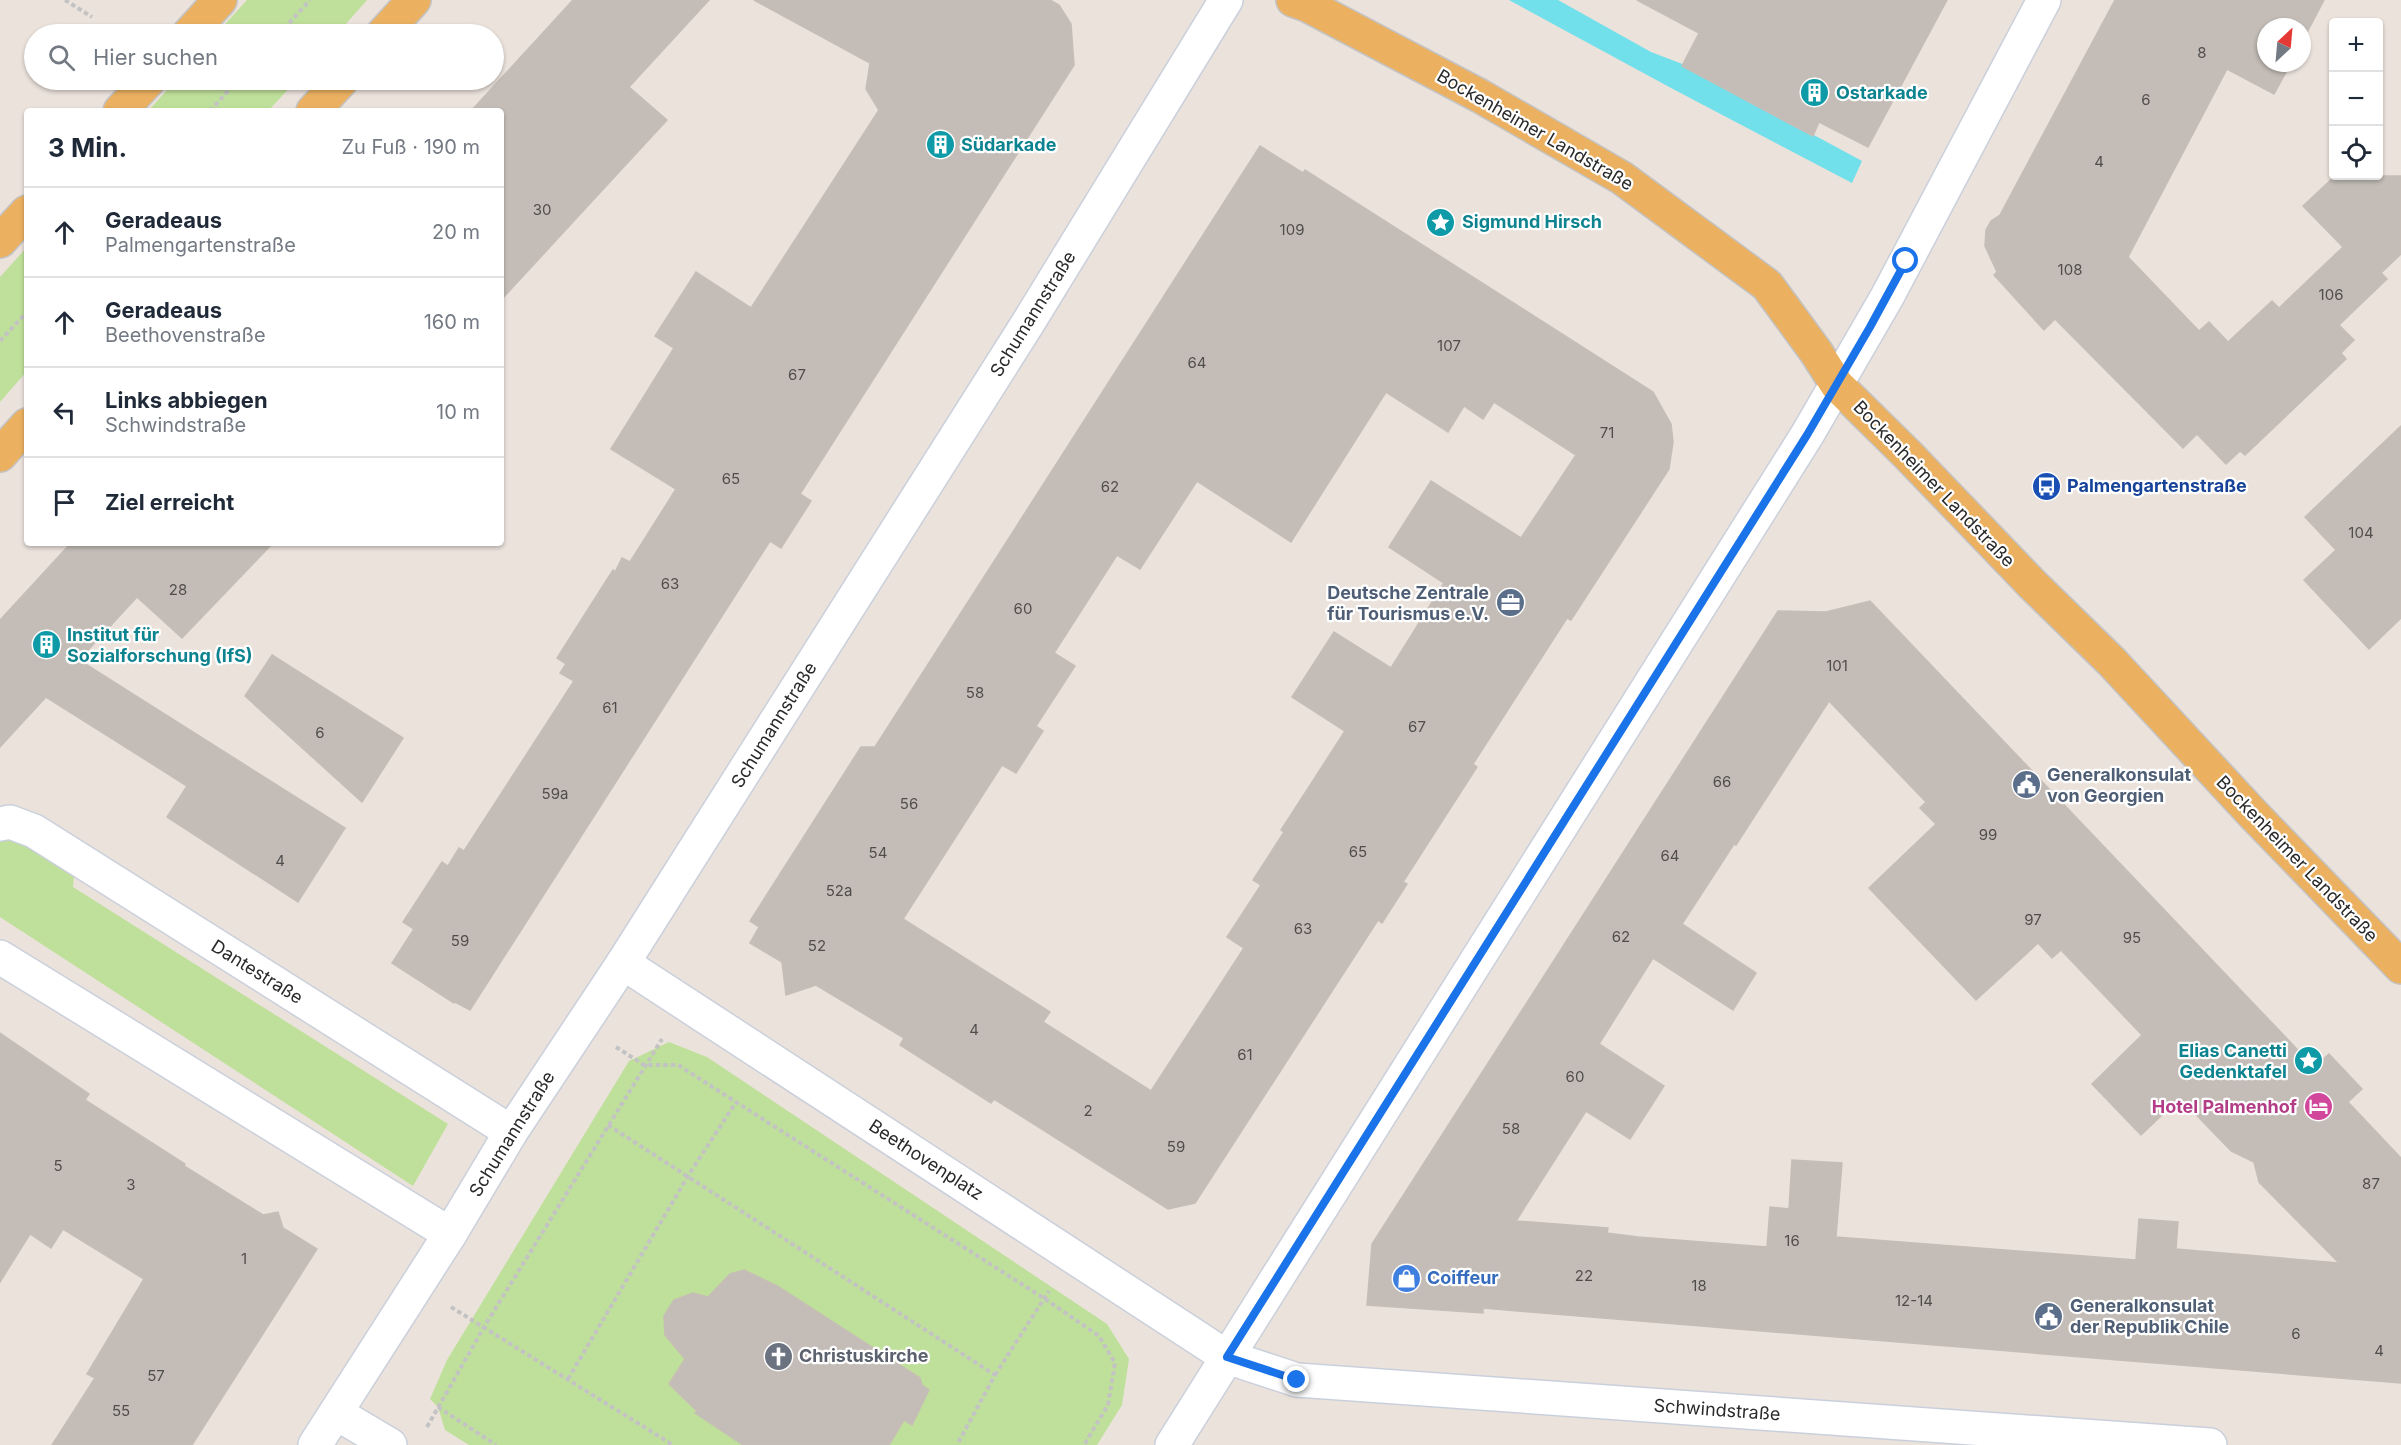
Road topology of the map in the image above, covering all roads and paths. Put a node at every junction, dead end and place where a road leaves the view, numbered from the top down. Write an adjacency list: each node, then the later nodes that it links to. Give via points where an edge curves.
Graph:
1 (65, 0): 8 (path)
2 (220, 0): 9 (main road)
3 (310, 0): 10 (path)
4 (414, 0): 11 (main road)
5 (1226, 0): 27 (street, Schumannstraße, via 1028,323)
6 (1293, 0): 22 (main road, Bockenheimer Landstraße, via 1480,96 1622,178 1767,285)
7 (2044, 0): 22 (street)
8 (92, 17)
9 (198, 24)
10 (288, 24)
11 (392, 24)
12 (140, 90): 15 (main road)
13 (229, 90): 16 (path)
14 (333, 90): 17 (main road)
15 (123, 108)
16 (213, 108)
17 (316, 108)
18 (24, 215): 19 (main road)
19 (0, 241)
20 (24, 315): 21 (path)
21 (0, 341)
22 (1837, 386): 28 (main road, Bockenheimer Landstraße, via 2112,662); 41 (street)
23 (24, 428): 24 (main road)
24 (0, 455)
25 (0, 824): 34 (street, Dantestraße, via 10,822 34,831)
26 (0, 957): 36 (street)
27 (624, 963): 29 (street, Beethovenplatz); 30 (street, Schumannstraße)
28 (2401, 967)
29 (686, 1003): 31 (path); 37 (street, Beethovenplatz)
30 (583, 1024): 31 (path); 34 (street, Schumannstraße)
31 (644, 1065): 32 (path, via 678,1065); 33 (path)
32 (736, 1102): 35 (path); 39 (path)
33 (608, 1125): 35 (path); 40 (path)
34 (511, 1132): 36 (street, Schumannstraße)
35 (688, 1176): 42 (path); 43 (path)
36 (450, 1234): 38 (street, Schumannstraße)
37 (1072, 1255): 39 (path); 41 (street, Beethovenplatz)
38 (417, 1286): 40 (path); 45 (street, Schumannstraße)
39 (1045, 1299): 42 (path); 52 (path, via 1099,1336 1114,1363 1108,1405)
40 (484, 1327): 43 (path); 44 (path)
41 (1227, 1357): 53 (street); 54 (street, Schwindstraße, via 1297,1380)
42 (995, 1375): 51 (path)
43 (568, 1379): 50 (path)
44 (438, 1407): 46 (path); 49 (path)
45 (336, 1413): 47 (street, Schumannstraße); 48 (street)
46 (422, 1436)
47 (315, 1445)
48 (390, 1445)
49 (496, 1445)
50 (674, 1445)
51 (957, 1445)
52 (1084, 1445)
53 (1172, 1445)
54 (2210, 1445)

